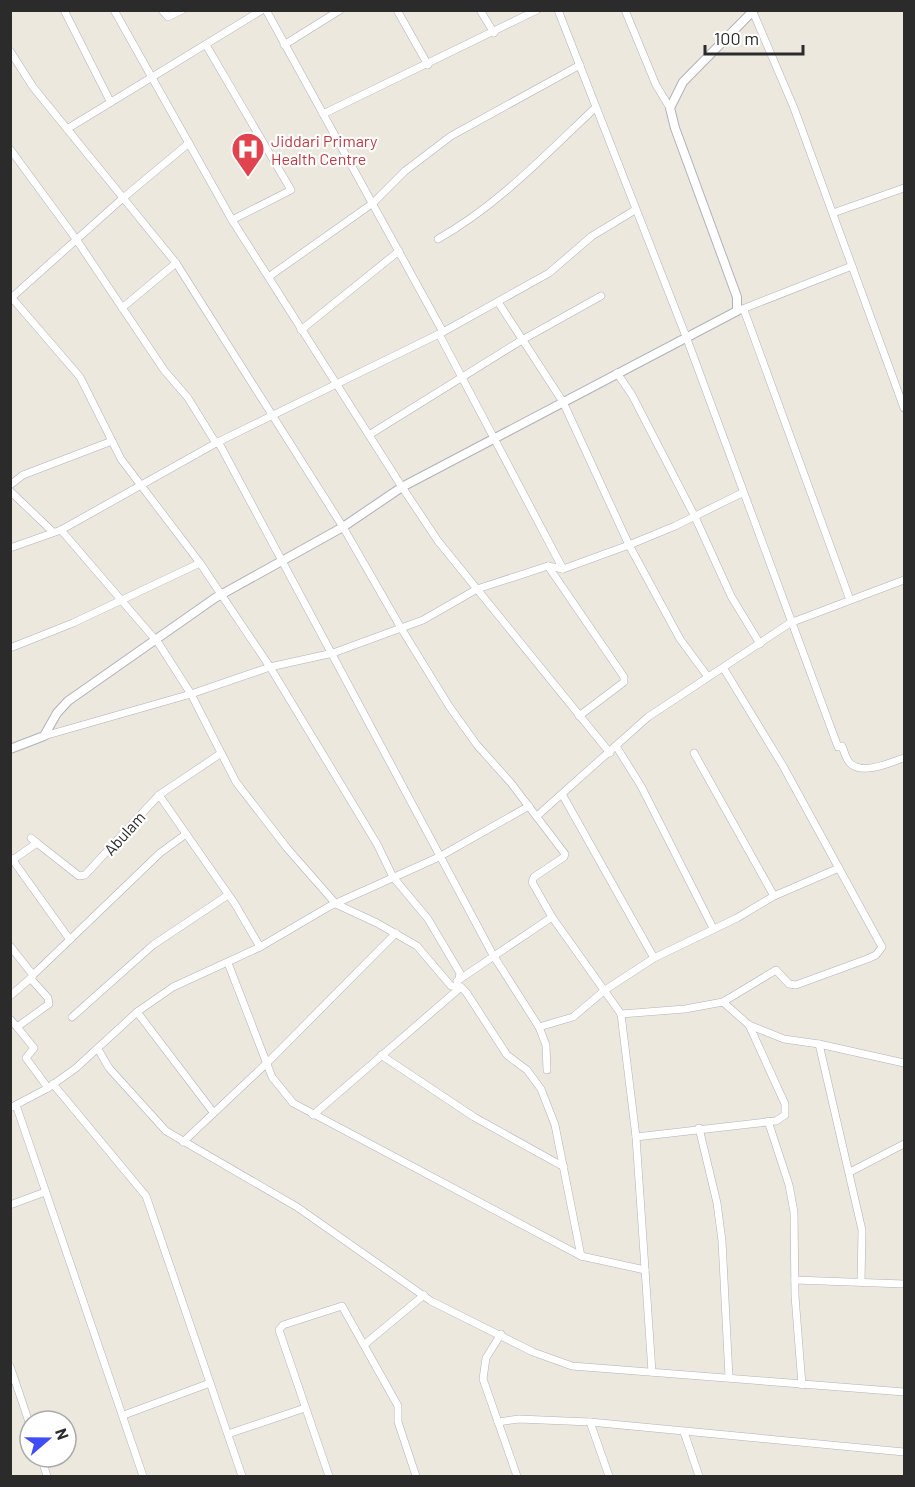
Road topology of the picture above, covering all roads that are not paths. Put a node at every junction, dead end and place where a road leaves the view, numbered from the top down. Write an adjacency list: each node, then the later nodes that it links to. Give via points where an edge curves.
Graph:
1 (64, 10): 20 (street)
2 (114, 10): 19 (street)
3 (162, 10): 4 (street, via 168,17)
4 (182, 10)
5 (264, 10): 14 (street); 15 (street)
6 (340, 10): 15 (street)
7 (397, 10): 17 (street)
8 (480, 10): 13 (street)
9 (537, 10): 13 (street)
10 (558, 10): 18 (street)
11 (625, 10): 22 (street, via 656,85)
12 (753, 11): 22 (street, via 683,82); 31 (street)
13 (494, 33): 17 (street)
14 (206, 45): 19 (street); 32 (street, via 291,190)
15 (284, 45): 23 (street)
16 (10, 51): 24 (street)
17 (428, 65): 23 (street)
18 (580, 65): 21 (street); 29 (street, via 451,136 405,171)
19 (151, 78): 20 (street); 25 (street)
20 (110, 101): 24 (street)
21 (595, 108): 30 (street); 34 (street, via 504,194)
22 (670, 108): 43 (street)
23 (323, 114): 29 (street)
24 (67, 129): 28 (street)
25 (189, 143): 28 (street); 32 (street)
26 (10, 149): 33 (street)
27 (904, 188): 31 (street)
28 (123, 198): 33 (street); 36 (street)
29 (373, 203): 35 (street); 38 (street)
30 (635, 210): 41 (street, via 592,236 549,273); 46 (street)
31 (833, 213): 37 (street)
32 (232, 220): 38 (street)
33 (76, 239): 40 (street); 42 (street)
34 (438, 239)
35 (399, 251): 44 (street); 45 (street)
36 (176, 263): 42 (street); 54 (street)
37 (852, 266): 43 (street); 51 (street)
38 (270, 276): 44 (street)
39 (601, 296): 47 (street)
40 (11, 298): 57 (street, via 80,377)
41 (498, 302): 45 (street); 47 (street)
42 (123, 308): 58 (street)
43 (741, 310): 46 (street); 78 (street)
44 (301, 330): 50 (street)
45 (441, 333): 49 (street); 50 (street)
46 (687, 339): 48 (street); 63 (street)
47 (522, 340): 49 (street); 52 (street)
48 (617, 373): 52 (street); 64 (street)
49 (462, 378): 55 (street); 56 (street)
50 (337, 386): 54 (street); 55 (street)
51 (902, 396): 53 (street)
52 (563, 402): 56 (street); 68 (street)
53 (904, 408)
54 (273, 417): 58 (street); 65 (street)
55 (369, 435): 61 (street)
56 (496, 440): 61 (street); 73 (street)
57 (111, 441): 59 (street); 60 (street, via 23,475)
58 (218, 442): 59 (street); 70 (street)
59 (141, 484): 66 (street); 71 (street)
60 (10, 485)
61 (402, 487): 65 (street); 75 (street)
62 (10, 491): 67 (street)
63 (742, 493): 64 (street); 79 (street)
64 (695, 517): 68 (street); 82 (street, via 731,596)
65 (343, 527): 70 (street); 80 (street)
66 (61, 530): 67 (street); 77 (street)
67 (52, 532): 69 (street)
68 (629, 545): 73 (street); 87 (street, via 680,639)
69 (10, 548)
70 (283, 559): 76 (street); 84 (street)
71 (200, 563): 76 (street); 77 (street)
72 (548, 566): 73 (street); 75 (street); 89 (street, via 624,677 624,682)
73 (563, 569)
74 (904, 580): 78 (street)
75 (477, 589): 80 (street); 89 (street)
76 (222, 594): 81 (street); 85 (street)
77 (122, 598): 81 (street); 83 (street)
78 (850, 600): 79 (street)
79 (790, 623): 82 (street); 96 (street, via 838,747 842,746 849,763 870,768)
80 (401, 628): 84 (street); 99 (street, via 477,745)
81 (155, 642): 88 (street); 90 (street, via 69,701)
82 (760, 644): 86 (street)
83 (10, 648)
84 (333, 653): 85 (street); 102 (street)
85 (270, 667): 88 (street); 105 (street)
86 (724, 669): 87 (street); 104 (street)
87 (708, 677): 91 (street, via 648,717)
88 (191, 694): 90 (street); 95 (street)
89 (579, 716): 93 (street)
90 (44, 736): 92 (street)
91 (616, 746): 93 (street); 110 (street)
92 (10, 749)
93 (609, 753): 97 (street)
94 (694, 753): 107 (street)
95 (220, 754): 98 (street, Abulam); 108 (street, via 256,812)
96 (904, 758)
97 (562, 794): 100 (street); 116 (street)
98 (159, 795): 101 (street); 103 (street, Abulam, via 85,875 79,876 34,840)
99 (529, 806): 100 (street); 102 (street)
100 (537, 816): 109 (street, via 565,854 532,882)
101 (186, 834): 106 (street); 112 (street, via 160,853)
102 (439, 857): 105 (street); 115 (street)
103 (11, 860): 112 (street)
104 (838, 868): 107 (street); 122 (street, via 882,947 876,955 796,985 789,984 776,970)
105 (393, 877): 108 (street); 119 (street, via 428,919 460,972)
106 (228, 895): 114 (street); 125 (street, via 153,945)
107 (774, 897): 110 (street)
108 (336, 904): 111 (street); 114 (street)
109 (552, 917): 115 (street); 120 (street)
110 (713, 928): 116 (street)
111 (396, 933): 119 (street, via 417,946 451,986); 133 (street)
112 (70, 940): 118 (street)
113 (10, 946): 118 (street)
114 (260, 947): 117 (street)
115 (493, 955): 119 (street); 129 (street)
116 (654, 958): 120 (street)
117 (228, 963): 123 (street, via 173,987); 133 (street)
118 (32, 977): 121 (street); 128 (street, via 49,1004)
119 (460, 983): 132 (street); 145 (street, via 507,1055 527,1070 541,1089 555,1125)
120 (605, 990): 124 (street); 129 (street, via 573,1017)
121 (10, 996)
122 (723, 1002): 124 (street); 127 (street)
123 (137, 1012): 131 (street); 138 (street)
124 (621, 1014): 142 (street)
125 (72, 1017)
126 (10, 1018): 128 (street)
127 (749, 1025): 130 (street, via 784,1039); 140 (street, via 785,1104 785,1115)
128 (17, 1027): 136 (street, via 34,1048 26,1058)
129 (539, 1027): 135 (street, via 546,1045)
130 (819, 1044): 134 (street); 146 (street)
131 (98, 1048): 136 (street); 143 (street, via 109,1068 137,1100 166,1131)
132 (381, 1055): 139 (street); 145 (street, via 474,1117)
133 (268, 1062): 138 (street); 139 (street, via 272,1077 283,1092)
134 (904, 1063)
135 (547, 1070)
136 (51, 1086): 137 (street); 160 (street, via 146,1196)
137 (13, 1106): 147 (street)
138 (213, 1112): 143 (street)
139 (313, 1115): 149 (street)
140 (768, 1121): 141 (street); 151 (street, via 794,1212)
141 (699, 1128): 142 (street); 159 (street, via 722,1241)
142 (636, 1137): 150 (street)
143 (183, 1142): 154 (street, via 297,1207)
144 (904, 1144): 146 (street)
145 (564, 1167): 149 (street)
146 (850, 1172): 152 (street, via 862,1230)
147 (45, 1192): 148 (street); 165 (street)
148 (10, 1205)
149 (581, 1256): 150 (street)
150 (645, 1270): 158 (street)
151 (795, 1280): 152 (street); 161 (street)
152 (861, 1282): 153 (street)
153 (904, 1284)
154 (424, 1295): 155 (street); 156 (street)
155 (501, 1334): 158 (street, via 533,1352 572,1366); 166 (street, via 486,1358 483,1379)
156 (365, 1344): 163 (street, via 342,1306 283,1325 279,1330); 174 (street, via 398,1406 398,1422)
157 (10, 1366): 164 (street)
158 (652, 1372): 159 (street)
159 (729, 1377): 161 (street)
160 (210, 1383): 165 (street); 169 (street)
161 (802, 1385): 162 (street)
162 (904, 1392)
163 (305, 1408): 169 (street); 173 (street)
164 (25, 1409)
165 (124, 1415): 171 (street)
166 (498, 1422): 167 (street); 175 (street)
167 (591, 1422): 168 (street); 176 (street)
168 (684, 1432): 170 (street); 177 (street)
169 (228, 1434): 172 (street)
170 (904, 1452)
171 (143, 1476)
172 (242, 1476)
173 (329, 1476)
174 (416, 1476)
175 (517, 1476)
176 (609, 1476)
177 (699, 1476)

